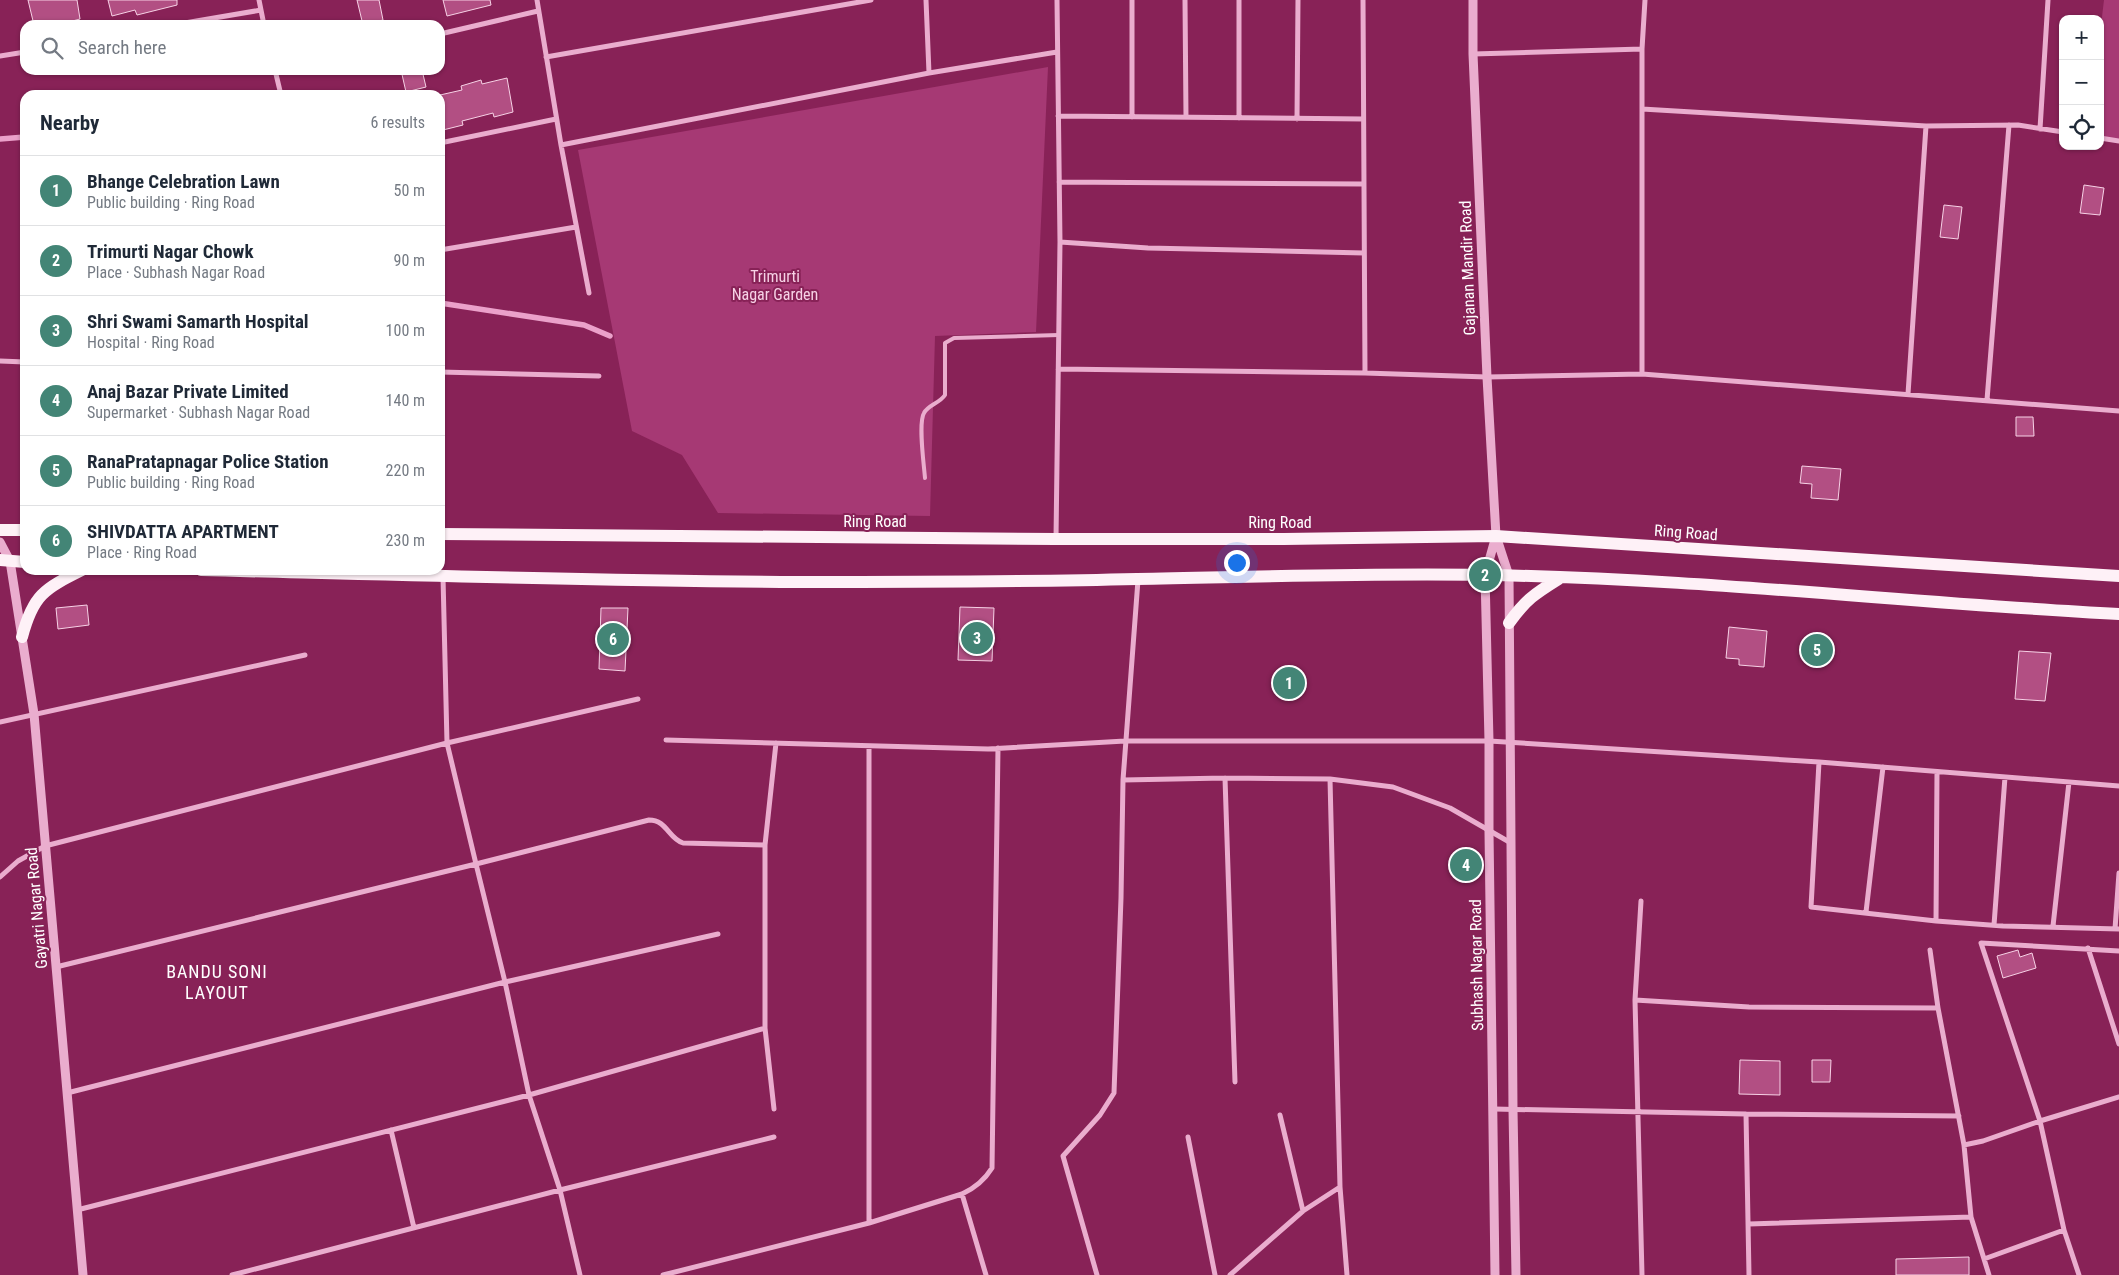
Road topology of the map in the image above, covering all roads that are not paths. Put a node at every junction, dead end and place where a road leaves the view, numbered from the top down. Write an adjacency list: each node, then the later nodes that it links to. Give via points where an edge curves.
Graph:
1 (259, 0): 14 (street)
2 (536, 0): 15 (street)
3 (871, 0): 24 (street)
4 (926, 0): 25 (street)
5 (1057, 0): 20 (street)
6 (1132, 0): 30 (street)
7 (1184, 0): 31 (street)
8 (1239, 0): 32 (street)
9 (1298, 0): 34 (street)
10 (1363, 0): 35 (street)
11 (1473, 0): 22 (street, Gajanan Mandir Road)
12 (1646, 0): 19 (street)
13 (2048, 0): 38 (street)
14 (261, 10): 16 (street); 17 (street)
15 (538, 11): 18 (street); 24 (street)
16 (202, 20)
17 (263, 20)
18 (445, 33)
19 (1642, 49): 22 (street); 28 (street)
20 (1057, 52): 25 (street); 29 (street)
21 (20, 53): 23 (street)
22 (1473, 54): 59 (street, Gajanan Mandir Road)
23 (0, 56)
24 (546, 57): 33 (street)
25 (930, 73): 43 (street)
26 (276, 75): 27 (street)
27 (280, 90)
28 (1642, 109): 37 (street); 57 (street)
29 (1058, 116): 30 (street); 44 (street)
30 (1132, 116): 31 (street)
31 (1186, 117): 32 (street)
32 (1239, 118): 34 (street)
33 (556, 119): 42 (street); 43 (street)
34 (1297, 119): 35 (street)
35 (1363, 119): 45 (street)
36 (2009, 125): 37 (street); 38 (street); 61 (street)
37 (1926, 126): 60 (street)
38 (2040, 129): 39 (street)
39 (2059, 131)
40 (2104, 139): 41 (street)
41 (2119, 141)
42 (445, 142)
43 (560, 145): 46 (street)
44 (1059, 182): 45 (street); 47 (street)
45 (1364, 184): 49 (street)
46 (576, 227): 48 (street); 50 (street)
47 (1060, 242): 49 (street, via 1148,248); 51 (street)
48 (445, 249)
49 (1364, 254): 56 (street)
50 (589, 293)
51 (1059, 336): 54 (street); 63 (lane, via 954,338 945,343 945,394 925,411 921,421)
52 (0, 361): 53 (street)
53 (20, 362)
54 (1058, 369): 56 (street); 68 (street)
55 (445, 372): 58 (street)
56 (1365, 373): 59 (street)
57 (1642, 374): 59 (street); 60 (street)
58 (599, 376)
59 (1487, 377): 67 (street, Gajanan Mandir Road)
60 (1908, 394): 61 (street)
61 (1987, 400): 62 (street)
62 (2119, 410)
63 (925, 478)
64 (0, 530): 65 (main road)
65 (20, 530)
66 (445, 534): 68 (main road, Ring Road)
67 (1496, 536): 68 (main road, Ring Road); 74 (street, Subhash Nagar Road); 76 (street); 77 (main road, Ring Road)
68 (1056, 539)
69 (0, 542): 70 (street, Gayatri Nagar Road)
70 (5, 560): 71 (main road); 82 (street, Gayatri Nagar Road)
71 (20, 562)
72 (73, 575): 82 (main road, via 41,594 28,614)
73 (403, 575): 75 (main road)
74 (1485, 575): 76 (main road); 79 (main road); 89 (street, Subhash Nagar Road)
75 (443, 576): 79 (main road, via 798,582); 90 (street)
76 (1509, 576): 78 (main road); 81 (street)
77 (2119, 576)
78 (1560, 578): 80 (main road, via 1713,585); 81 (main road, via 1533,594)
79 (1138, 579): 88 (street)
80 (2119, 614)
81 (1509, 623): 92 (street)
82 (22, 637): 85 (street, Gayatri Nagar Road)
83 (305, 655): 85 (street)
84 (638, 699): 90 (street)
85 (34, 714): 86 (street); 107 (street, Gayatri Nagar Road)
86 (0, 722)
87 (666, 740): 91 (street)
88 (1125, 741): 89 (street); 94 (street); 101 (street)
89 (1489, 741): 92 (street); 104 (street, Subhash Nagar Road)
90 (447, 743): 107 (street); 108 (street)
91 (776, 743): 93 (street); 106 (street)
92 (1510, 743): 95 (street); 105 (street)
93 (869, 746): 94 (street); 149 (street)
94 (998, 748): 145 (street, via 992,1168 985,1179)
95 (1819, 762): 96 (street); 112 (street, via 1811,907)
96 (1883, 768): 97 (street); 112 (street)
97 (1936, 772): 98 (street); 113 (street)
98 (2005, 777): 102 (street); 114 (street)
99 (1225, 778): 100 (street); 101 (street); 127 (street)
100 (1330, 779): 104 (street, via 1393,787 1450,808); 143 (street)
101 (1123, 780): 159 (street, via 1114,1093 1096,1121 1062,1156)
102 (2069, 782): 103 (street); 115 (street)
103 (2119, 786)
104 (1489, 832): 105 (street); 132 (street, Subhash Nagar Road)
105 (1511, 843): 133 (street)
106 (765, 845): 108 (street, via 683,843 674,838 662,823 649,820); 125 (street)
107 (45, 846): 110 (street, via 18,861); 121 (street, Gayatri Nagar Road)
108 (476, 864): 121 (street); 122 (street)
109 (2119, 873): 116 (street)
110 (0, 877)
111 (1641, 901): 123 (street)
112 (1866, 912): 113 (street)
113 (1936, 921): 114 (street)
114 (1994, 925): 115 (street)
115 (2053, 926): 116 (street)
116 (2117, 929)
117 (718, 934): 122 (street)
118 (2088, 948): 120 (street); 126 (street); 138 (street, via 1981,943)
119 (1930, 950): 124 (street)
120 (2119, 952)
121 (56, 968): 128 (street, Gayatri Nagar Road)
122 (505, 982): 128 (street); 129 (street)
123 (1635, 1000): 124 (street, via 1749,1007); 134 (street)
124 (1938, 1008): 137 (street)
125 (765, 1028): 129 (street); 131 (street)
126 (2119, 1044)
127 (1235, 1082)
128 (67, 1093): 146 (street, Gayatri Nagar Road)
129 (529, 1095): 139 (street); 144 (street)
130 (2119, 1098): 138 (street)
131 (774, 1109)
132 (1494, 1109): 133 (street); 163 (street, Subhash Nagar Road)
133 (1513, 1110): 134 (street); 164 (street)
134 (1638, 1112): 135 (street); 165 (street)
135 (1746, 1114): 137 (street); 150 (street)
136 (1280, 1115): 147 (street)
137 (1959, 1116): 142 (street)
138 (2040, 1121): 142 (street); 152 (street)
139 (391, 1130): 146 (street); 151 (street)
140 (774, 1137): 144 (street)
141 (1188, 1137): 160 (street)
142 (1964, 1145): 148 (street)
143 (1340, 1186): 147 (street); 162 (street)
144 (560, 1190): 151 (street); 156 (street)
145 (962, 1194): 149 (street); 158 (street)
146 (77, 1210): 154 (street, Gayatri Nagar Road)
147 (1303, 1211): 161 (street)
148 (1971, 1217): 150 (street); 153 (street)
149 (869, 1223): 157 (street)
150 (1749, 1224): 166 (street)
151 (414, 1228): 155 (street)
152 (2064, 1230): 153 (street); 168 (street)
153 (1984, 1260): 167 (street)
154 (83, 1275)
155 (232, 1275)
156 (580, 1275)
157 (663, 1275)
158 (986, 1275)
159 (1097, 1275)
160 (1215, 1275)
161 (1230, 1275)
162 (1348, 1275)
163 (1495, 1275)
164 (1516, 1275)
165 (1642, 1275)
166 (1749, 1275)
167 (1988, 1275)
168 (2079, 1275)

